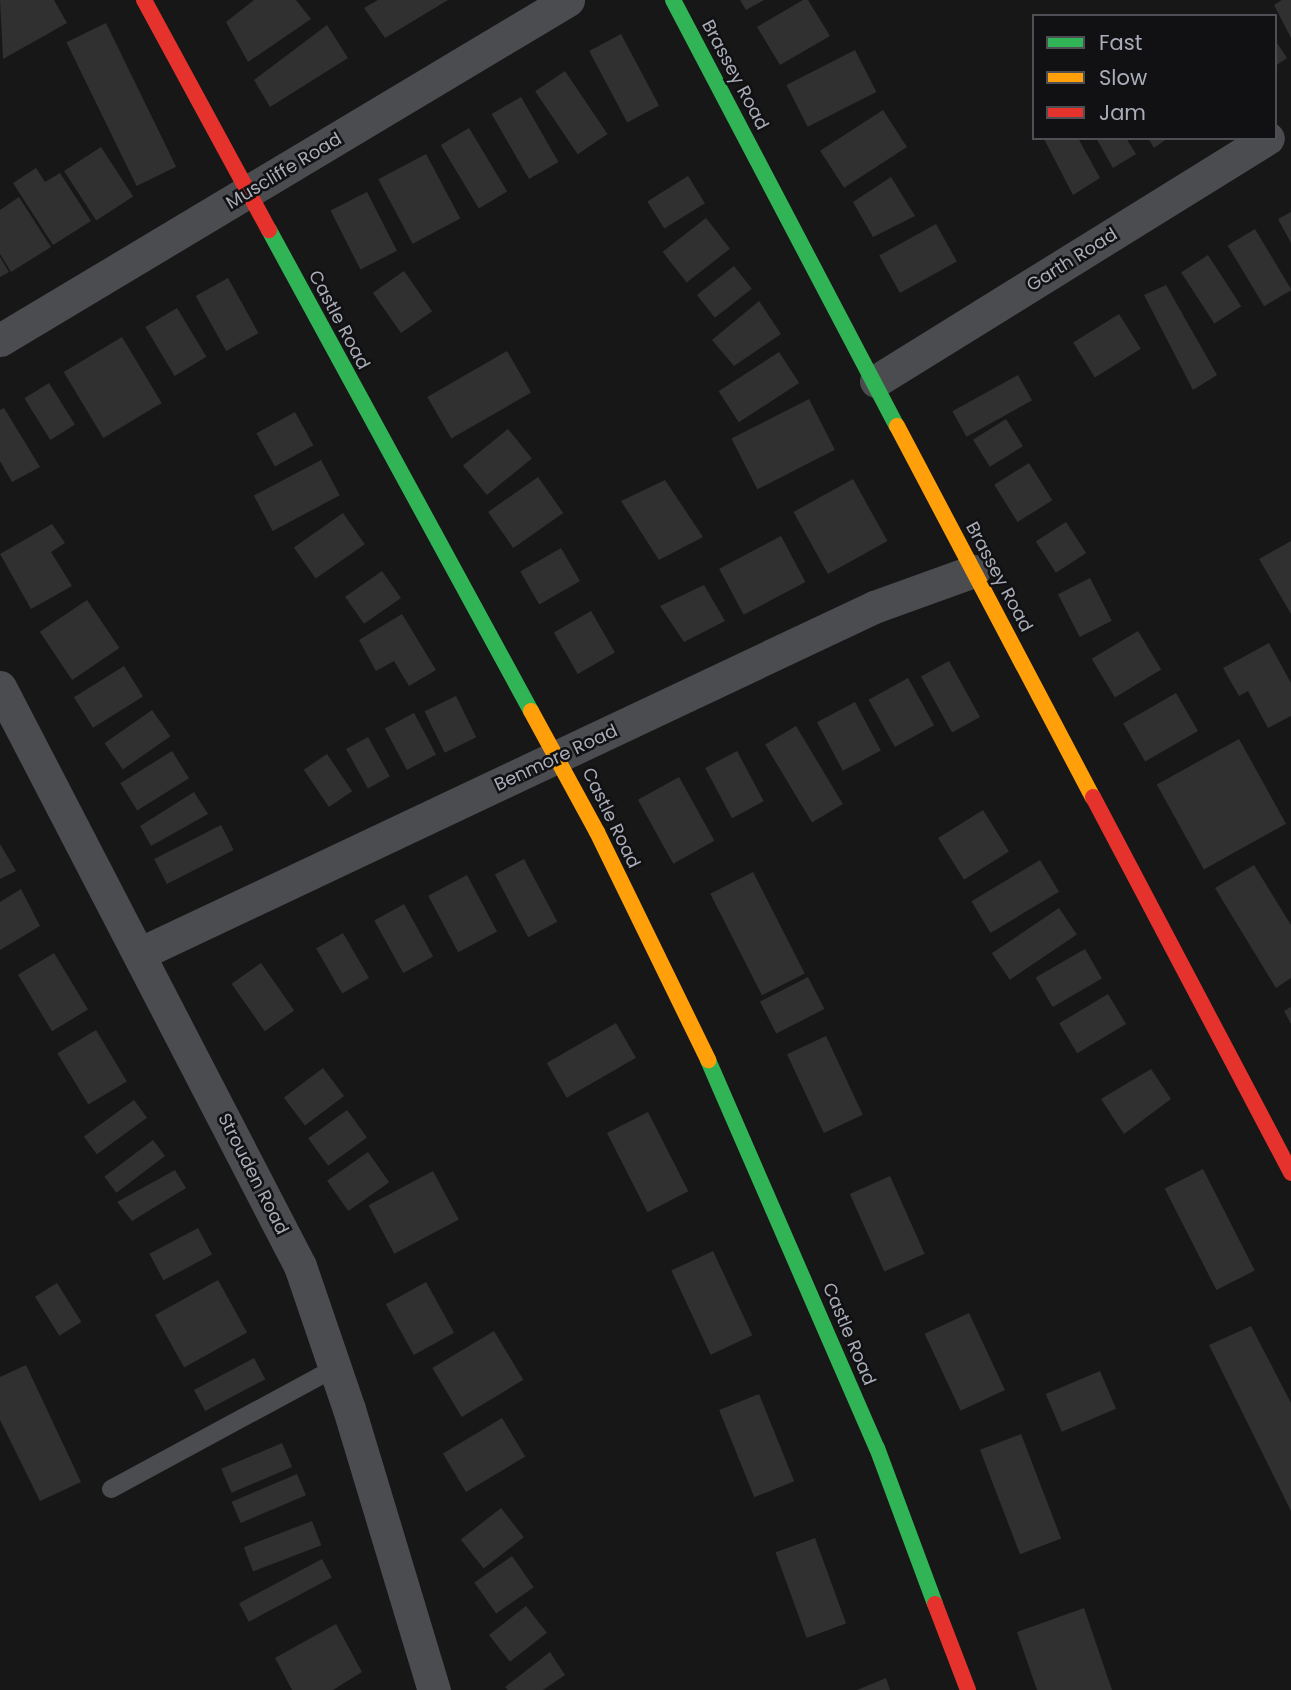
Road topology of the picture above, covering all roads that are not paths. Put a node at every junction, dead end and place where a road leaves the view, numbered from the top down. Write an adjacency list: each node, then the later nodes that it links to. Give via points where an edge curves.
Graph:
1 (144, 0): 5 (street, Castle Road)
2 (568, 0): 5 (street, Muscliffe Road)
3 (673, 0): 7 (street, Brassey Road)
4 (1265, 140): 7 (street, Garth Road)
5 (252, 191): 6 (street, Muscliffe Road); 10 (street, Castle Road, via 391,459)
6 (0, 340)
7 (876, 381): 8 (street, Brassey Road)
8 (974, 571): 10 (street, Benmore Road, via 874,607); 12 (street, Brassey Road)
9 (0, 687): 11 (street, Strouden Road)
10 (558, 757): 11 (street, Benmore Road); 16 (street, Castle Road, via 736,1118 877,1448)
11 (141, 953): 13 (street, Strouden Road, via 300,1266)
12 (1289, 1164)
13 (335, 1368): 14 (lane); 15 (street, Strouden Road)
14 (111, 1489)
15 (434, 1690)
16 (968, 1690)

